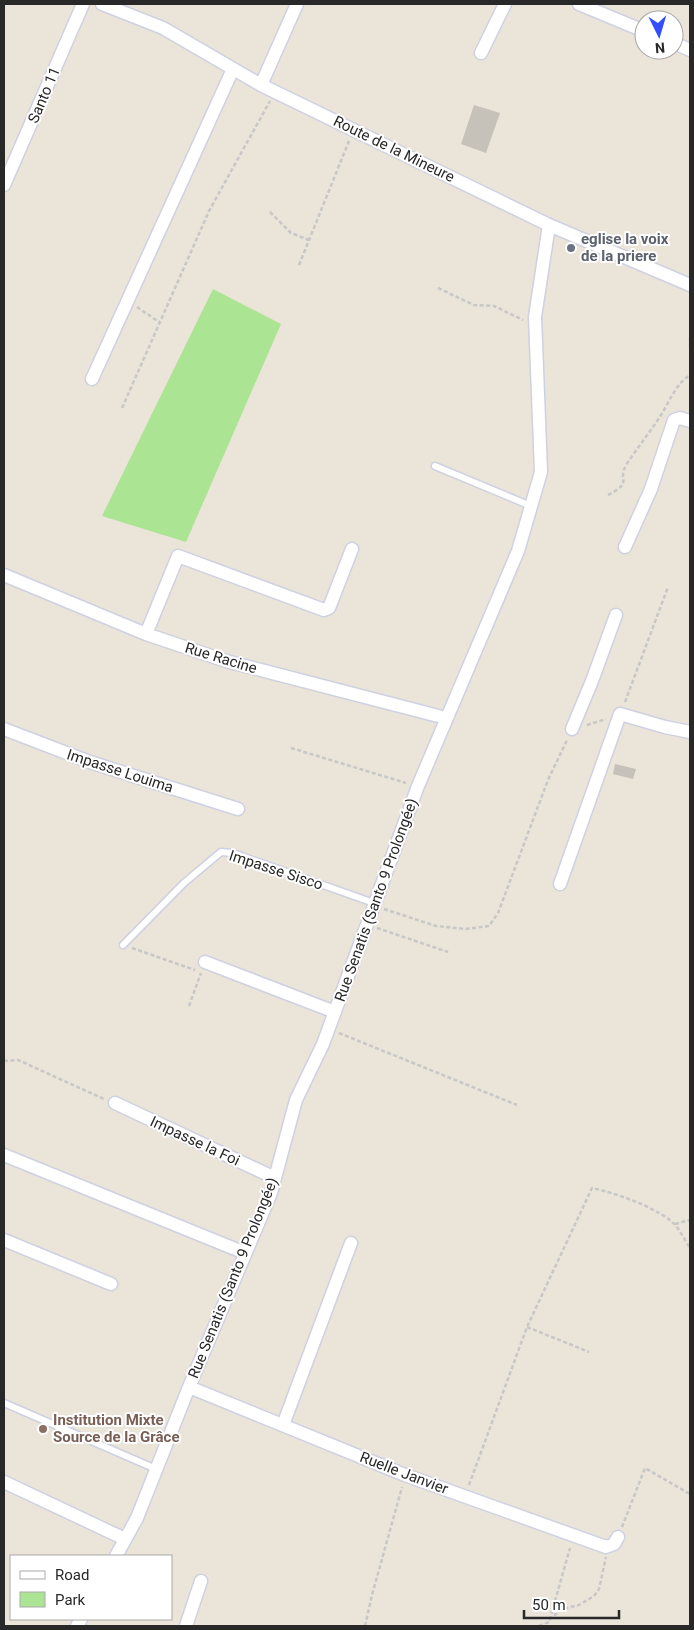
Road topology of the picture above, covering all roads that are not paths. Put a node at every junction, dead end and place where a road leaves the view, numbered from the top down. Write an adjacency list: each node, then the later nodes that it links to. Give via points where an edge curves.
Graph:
1 (83, 4): 10 (street, Santo 11)
2 (102, 4): 8 (street, Route de la Mineure, via 163,28)
3 (296, 4): 9 (street)
4 (504, 4): 7 (street)
5 (579, 4): 6 (street)
6 (634, 27)
7 (480, 53)
8 (233, 69): 9 (street, Route de la Mineure); 13 (street)
9 (261, 84): 11 (street, Route de la Mineure)
10 (4, 185)
11 (549, 226): 12 (street, Route de la Mineure); 16 (street, Rue Senatis (Santo 9 Prolongée), via 535,317 541,472)
12 (690, 285)
13 (92, 379)
14 (690, 421): 17 (street, via 674,420 651,488)
15 (434, 466): 16 (lane)
16 (531, 506): 22 (street, Rue Senatis (Santo 9 Prolongée), via 518,551)
17 (626, 547)
18 (352, 549): 21 (street, via 327,610 178,556)
19 (4, 575): 21 (street, Rue Racine)
20 (616, 615): 24 (street)
21 (146, 634): 22 (street, Rue Racine, via 226,661)
22 (446, 718): 28 (street, Rue Senatis (Santo 9 Prolongée))
23 (4, 729): 26 (street, Impasse Louima, via 90,762)
24 (572, 729)
25 (690, 732): 27 (street, via 620,714)
26 (238, 809)
27 (560, 884)
28 (374, 905): 29 (lane, Impasse Sisco, via 233,853 220,852 184,883); 31 (street, Rue Senatis (Santo 9 Prolongée))
29 (123, 945)
30 (203, 967): 31 (street)
31 (335, 1012): 34 (street, Rue Senatis (Santo 9 Prolongée), via 296,1100)
32 (115, 1103): 34 (street, Impasse la Foi)
33 (4, 1155): 37 (street)
34 (275, 1178): 37 (street, Rue Senatis (Santo 9 Prolongée))
35 (4, 1240): 38 (street)
36 (351, 1243): 41 (street)
37 (245, 1253): 39 (street, Rue Senatis (Santo 9 Prolongée))
38 (111, 1284)
39 (189, 1387): 41 (street, Ruelle Janvier); 42 (street, Rue Senatis (Santo 9 Prolongée))
40 (4, 1403): 42 (lane)
41 (283, 1425): 45 (street, Ruelle Janvier, via 405,1476 600,1546)
42 (156, 1469): 44 (street, Rue Senatis (Santo 9 Prolongée))
43 (4, 1482): 44 (street)
44 (125, 1539): 46 (street, Rue Senatis (Santo 9 Prolongée))
45 (613, 1542)
46 (117, 1555)
47 (201, 1581): 48 (street)
48 (186, 1626)

